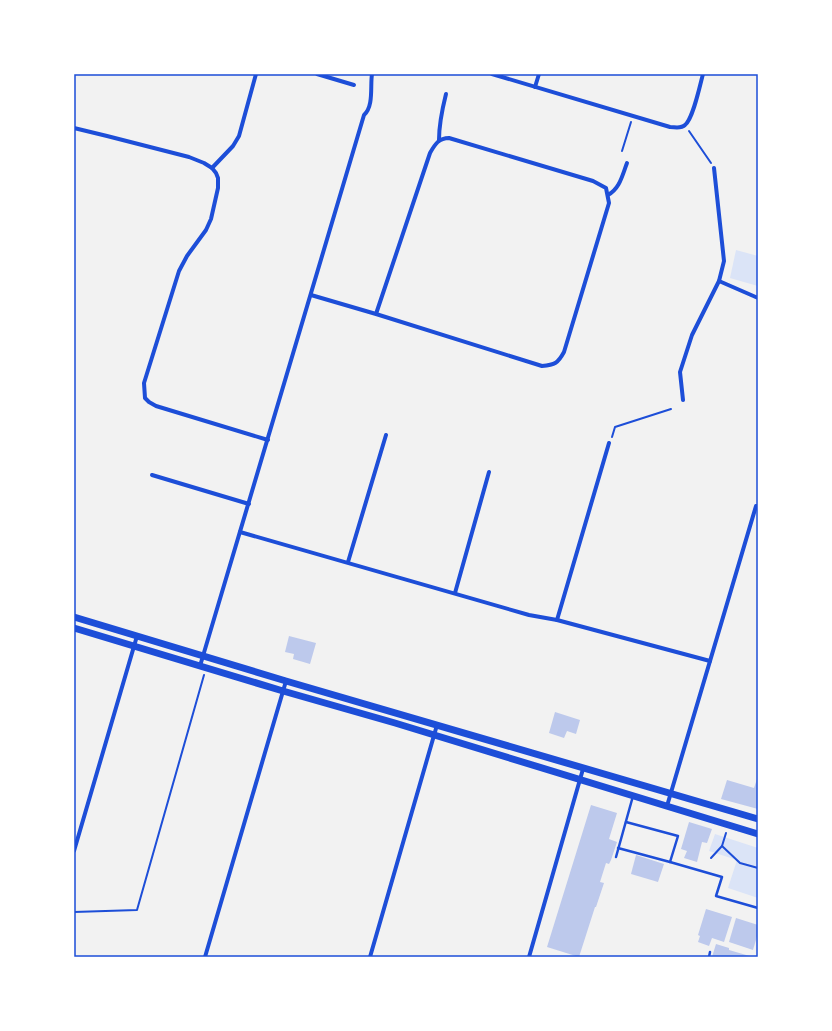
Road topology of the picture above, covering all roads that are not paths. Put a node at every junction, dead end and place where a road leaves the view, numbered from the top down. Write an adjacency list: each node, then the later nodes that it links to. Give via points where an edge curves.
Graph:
1 (256, 74): 13 (street, via 239,136)
2 (317, 74): 7 (street)
3 (372, 74): 17 (street, via 368,112 364,115)
4 (492, 74): 8 (street)
5 (539, 74): 8 (street)
6 (703, 74): 8 (street, via 690,119 685,126 679,128)
7 (354, 85)
8 (535, 87)
9 (446, 94): 11 (street)
10 (74, 128): 13 (street, via 189,158)
11 (439, 140): 15 (street, via 450,138 593,181 606,188); 19 (street, via 430,153)
12 (627, 163): 15 (street, via 619,186)
13 (212, 168): 22 (street, via 218,178 218,188 211,219 179,271 144,382 145,398 156,406)
14 (714, 168): 16 (street, via 724,262)
15 (608, 195): 19 (street, via 609,203 564,352 559,361 542,366)
16 (719, 281): 18 (street); 20 (street, via 692,335 680,372)
17 (310, 295): 19 (street); 22 (street)
18 (758, 298)
19 (376, 314)
20 (682, 400)
21 (386, 435): 29 (street)
22 (268, 440): 26 (street)
23 (609, 443): 32 (street)
24 (489, 472): 30 (street)
25 (152, 475): 26 (street)
26 (249, 504): 28 (street)
27 (756, 506): 37 (street)
28 (240, 532): 29 (street); 36 (street)
29 (348, 562): 30 (street)
30 (455, 593): 32 (street, via 529,615)
31 (74, 618): 34 (main road)
32 (557, 620): 37 (street)
33 (74, 628): 35 (main road)
34 (137, 636): 35 (street); 36 (main road)
35 (134, 646): 38 (main road); 52 (street)
36 (203, 656): 38 (street); 39 (main road)
37 (710, 661): 45 (street)
38 (203, 667): 40 (main road)
39 (286, 681): 40 (street); 41 (main road)
40 (283, 691): 42 (main road, via 395,722); 57 (street)
41 (437, 725): 42 (street); 43 (main road)
42 (435, 736): 44 (main road); 58 (street)
43 (583, 769): 44 (street); 45 (main road)
44 (580, 780): 46 (main road); 59 (street)
45 (671, 794): 47 (street); 48 (main road)
46 (633, 796): 47 (main road); 49 (lane)
47 (667, 806): 50 (main road)
48 (758, 819)
49 (626, 822): 51 (lane); 54 (lane, via 678,836)
50 (758, 834)
51 (618, 848): 53 (lane); 54 (lane)
52 (74, 851)
53 (616, 857)
54 (670, 862): 55 (lane, via 722,878 716,896)
55 (758, 908)
56 (710, 952): 60 (lane)
57 (205, 957)
58 (370, 957)
59 (529, 957)
60 (708, 957)

